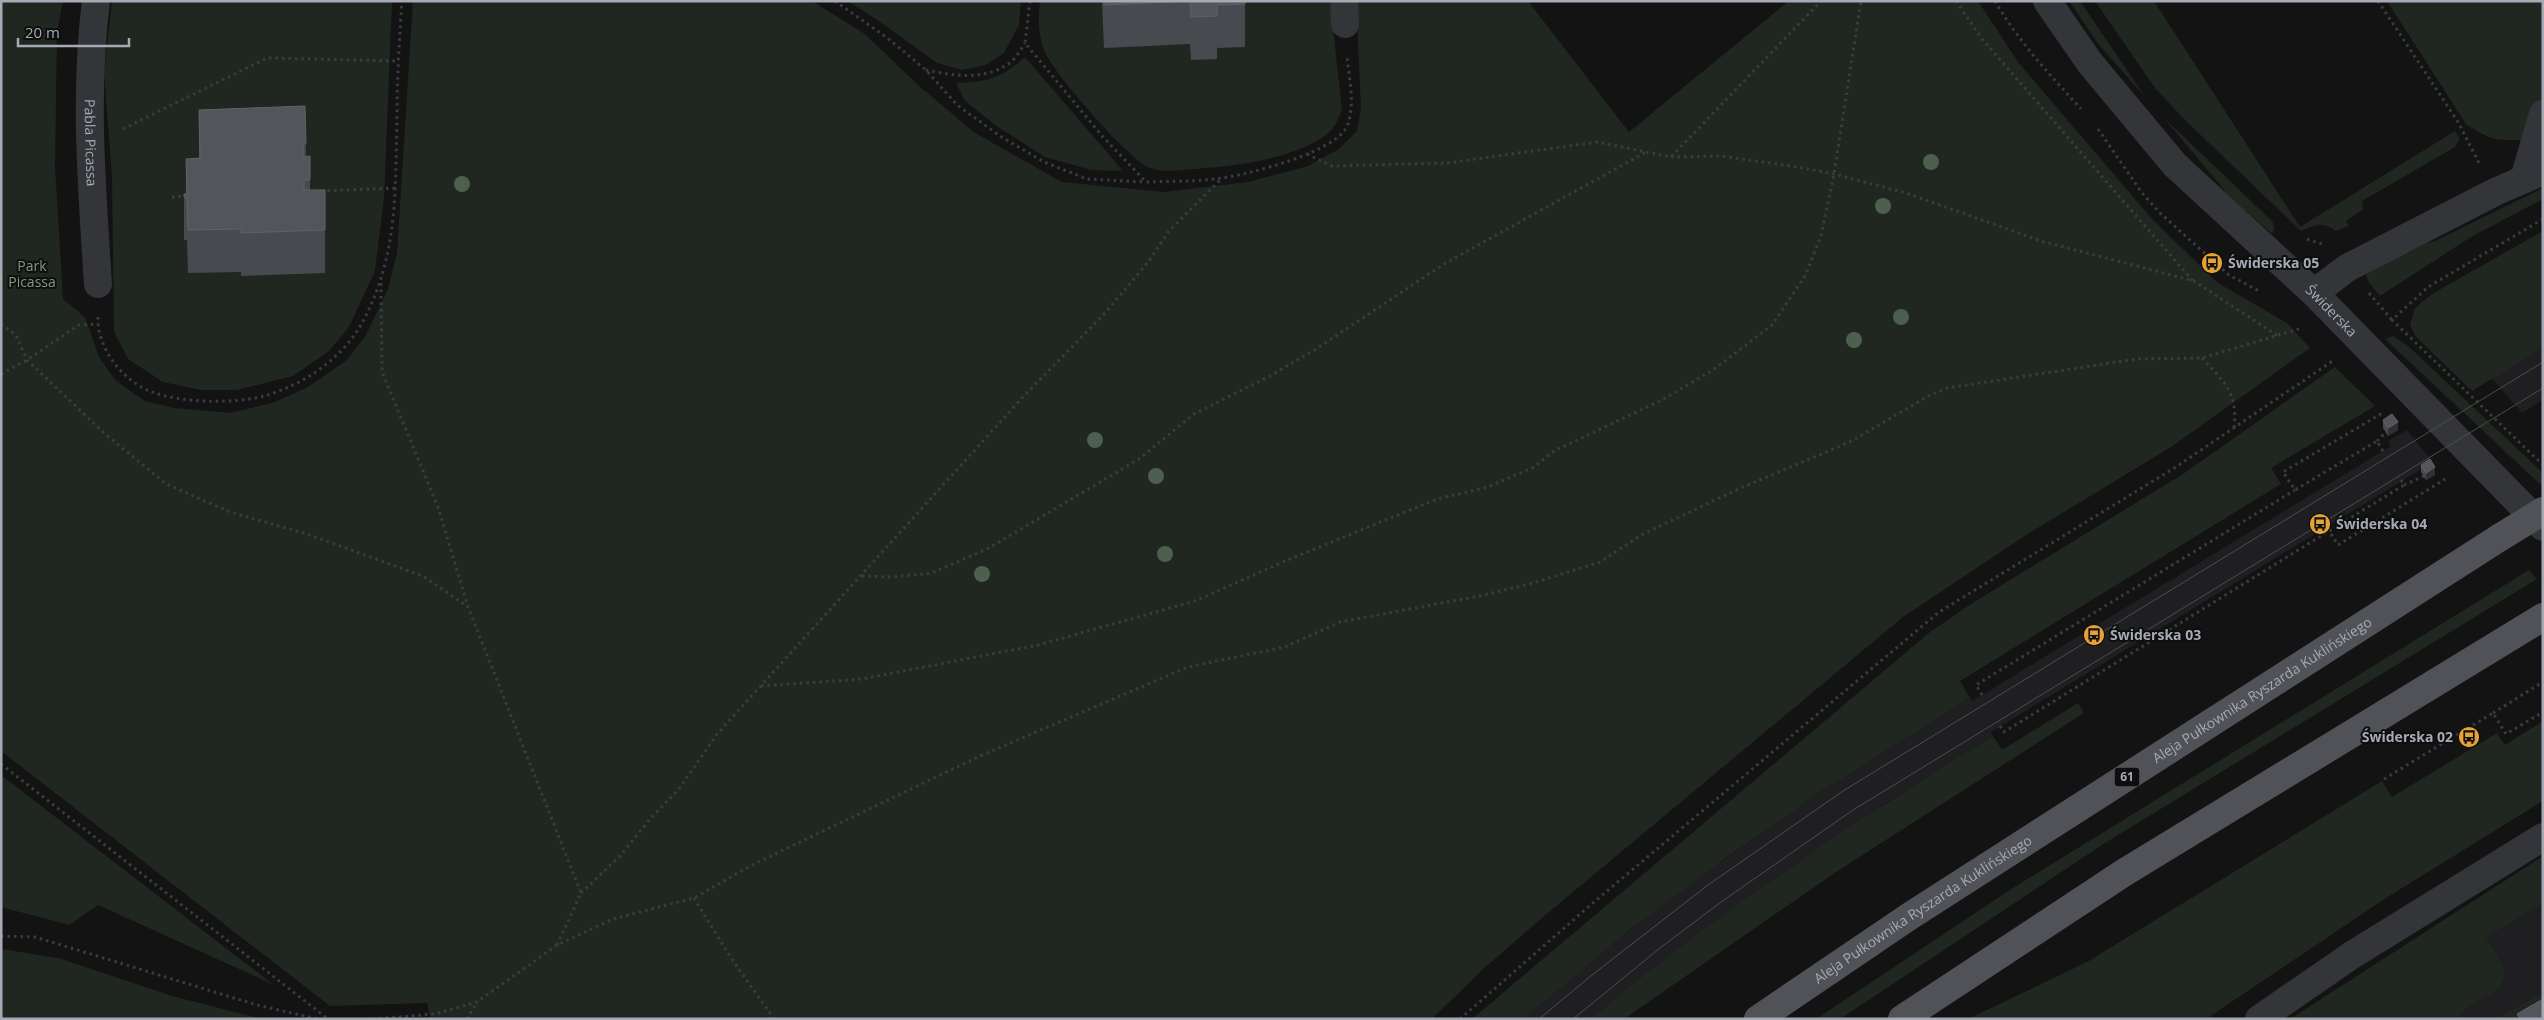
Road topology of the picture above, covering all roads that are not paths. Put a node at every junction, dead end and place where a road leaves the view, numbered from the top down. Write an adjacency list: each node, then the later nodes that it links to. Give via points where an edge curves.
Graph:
1 (96, 1): 5 (street, Pabla Picassa, via 89,54 90,146)
2 (2047, 1): 6 (street, Świderska, via 2090,63 2175,165)
3 (2543, 114): 4 (street)
4 (2534, 175): 6 (street, via 2346,268)
5 (98, 284)
6 (2314, 293): 8 (street, Świderska)
7 (2543, 511): 11 (main road, Aleja Pułkownika Ryszarda Kuklińskiego / 61, bridge, via 1918,910)
8 (2543, 527)
9 (2543, 617): 12 (main road, via 2125,872)
10 (2543, 837): 13 (street, via 2352,955)
11 (1758, 1019)
12 (1902, 1019)
13 (2259, 1019)

